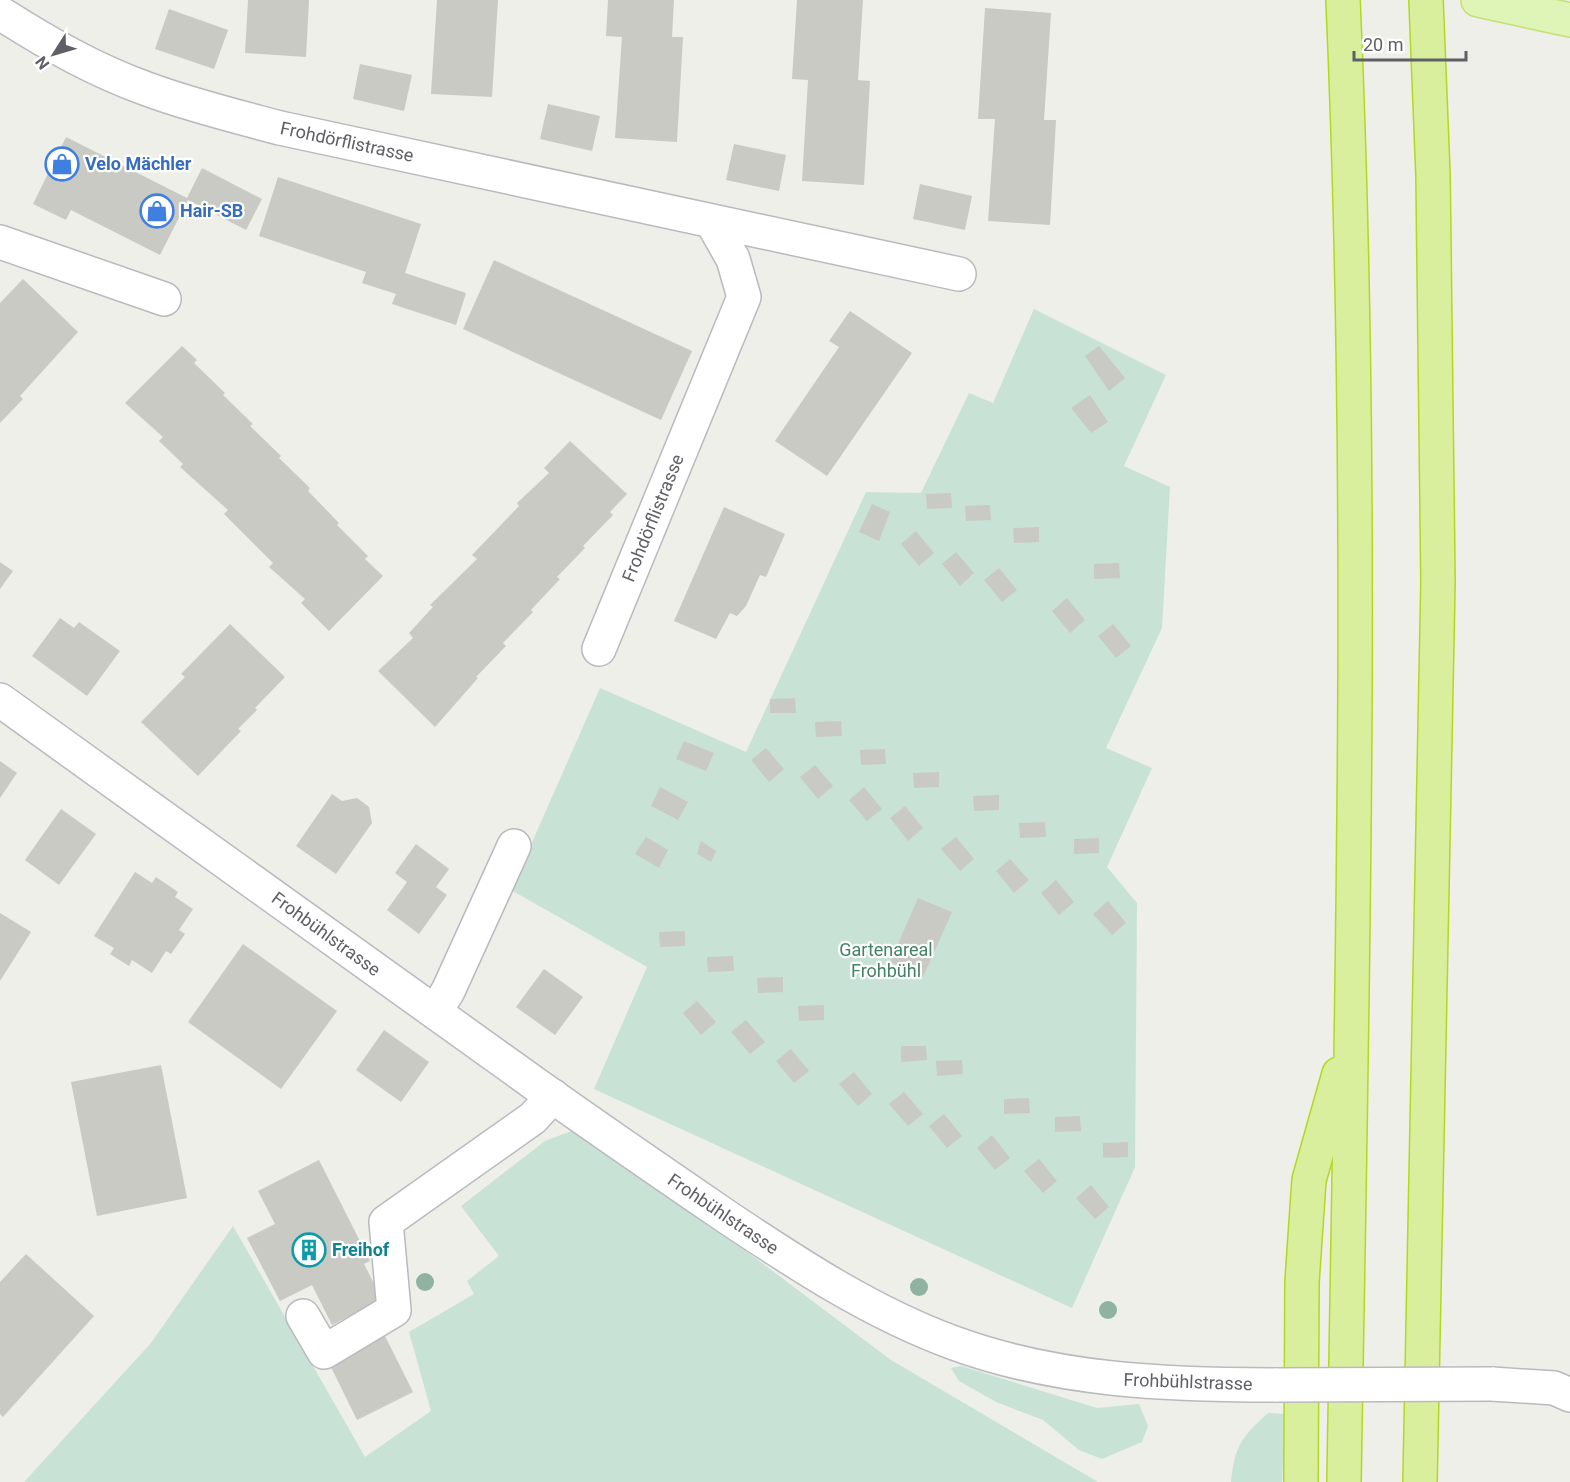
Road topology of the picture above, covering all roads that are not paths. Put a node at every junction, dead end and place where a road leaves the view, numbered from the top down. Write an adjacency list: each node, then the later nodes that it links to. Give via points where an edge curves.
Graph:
1 (1343, 0): 14 (highway, via 1356,380)
2 (1426, 0): 20 (highway, via 1436,300 1438,582)
3 (1478, 0): 5 (main road)
4 (0, 13): 6 (street, Frohdörflistrasse, via 90,66 208,109)
5 (1570, 20)
6 (712, 222): 8 (street, Frohdörflistrasse); 10 (street, Frohdörflistrasse, via 733,259 744,297)
7 (0, 242): 9 (street)
8 (959, 274)
9 (164, 299)
10 (599, 650)
11 (0, 700): 13 (street, Frohbühlstrasse)
12 (514, 846): 13 (street)
13 (435, 1012): 15 (street, Frohbühlstrasse)
14 (1351, 1029): 18 (highway, via 1309,1180 1302,1282); 19 (highway)
15 (553, 1096): 16 (street, via 533,1118 386,1222 394,1310 324,1352); 17 (street, Frohbühlstrasse, bridge, via 840,1290 899,1321 1007,1360 1099,1378 1218,1385 1492,1384 1554,1388)
16 (303, 1316)
17 (1570, 1395)
18 (1301, 1482)
19 (1344, 1482)
20 (1420, 1482)

